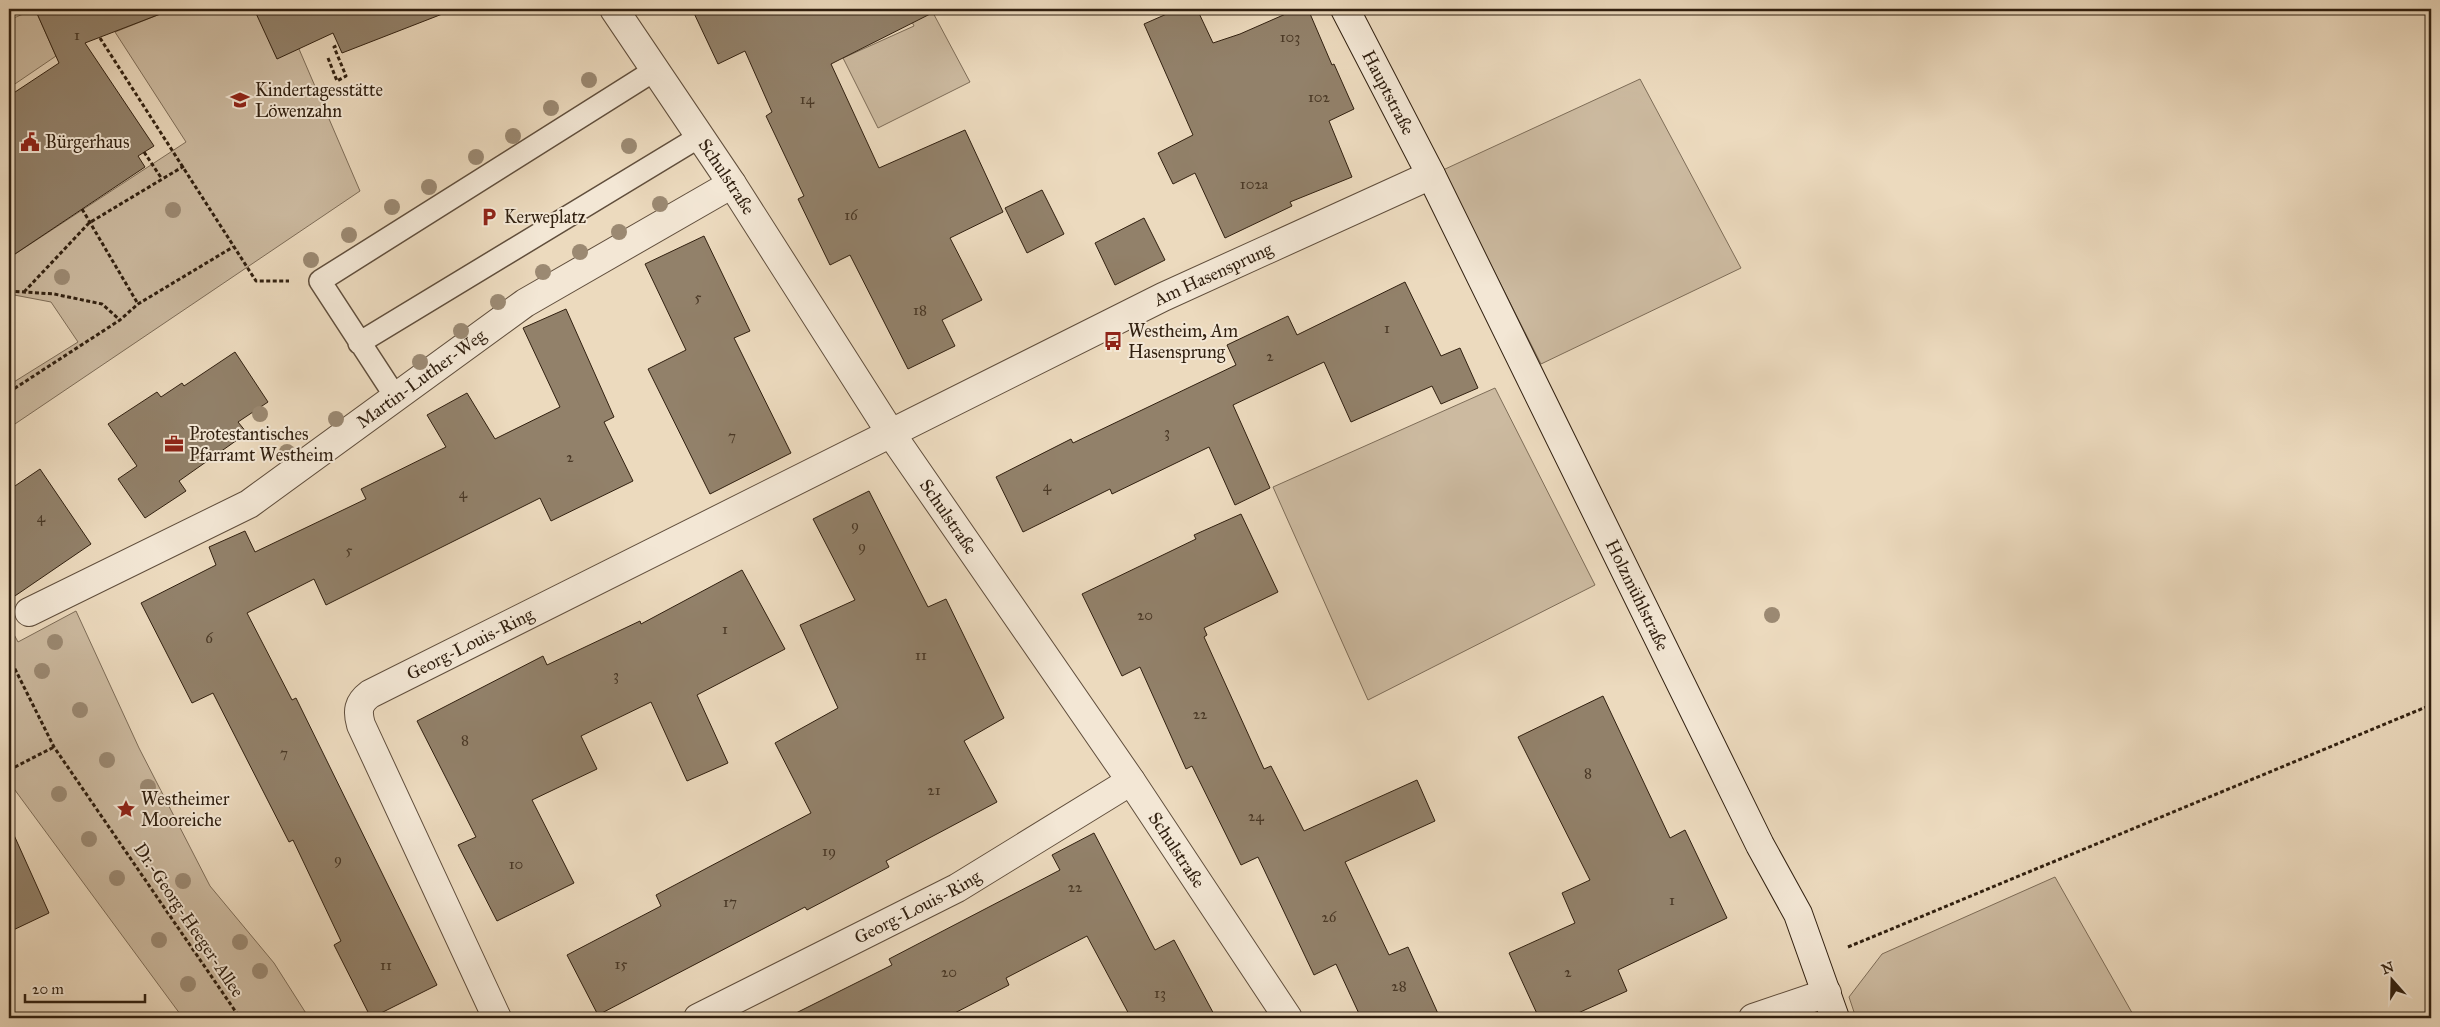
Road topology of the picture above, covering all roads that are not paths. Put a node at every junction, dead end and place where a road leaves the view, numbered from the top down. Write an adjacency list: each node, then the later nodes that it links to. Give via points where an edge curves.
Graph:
1 (614, 9): 3 (street, Schulstraße)
2 (1346, 9): 5 (street, Hauptstraße)
3 (655, 70): 4 (street, Schulstraße); 7 (lane, via 320,281)
4 (699, 136): 6 (street, Schulstraße); 7 (lane)
5 (1431, 176): 9 (street, Am Hasensprung, via 1163,297); 12 (street, Holzmühlstraße, via 1756,836 1798,914)
6 (732, 184): 8 (street, Martin-Luther-Weg, via 525,303); 9 (street, Schulstraße)
7 (359, 344): 8 (lane)
8 (395, 396): 10 (street, Martin-Luther-Weg, via 249,504)
9 (890, 432): 11 (street, Schulstraße); 13 (street, Georg-Louis-Ring, via 362,700 358,712 361,725)
10 (29, 612)
11 (1131, 781): 14 (street, Georg-Louis-Ring, via 958,888); 15 (street, Schulstraße)
12 (1827, 993): 16 (street); 17 (street, Holzmühlstraße)
13 (497, 1018)
14 (698, 1018)
15 (1288, 1018)
16 (1753, 1018)
17 (1835, 1018)

